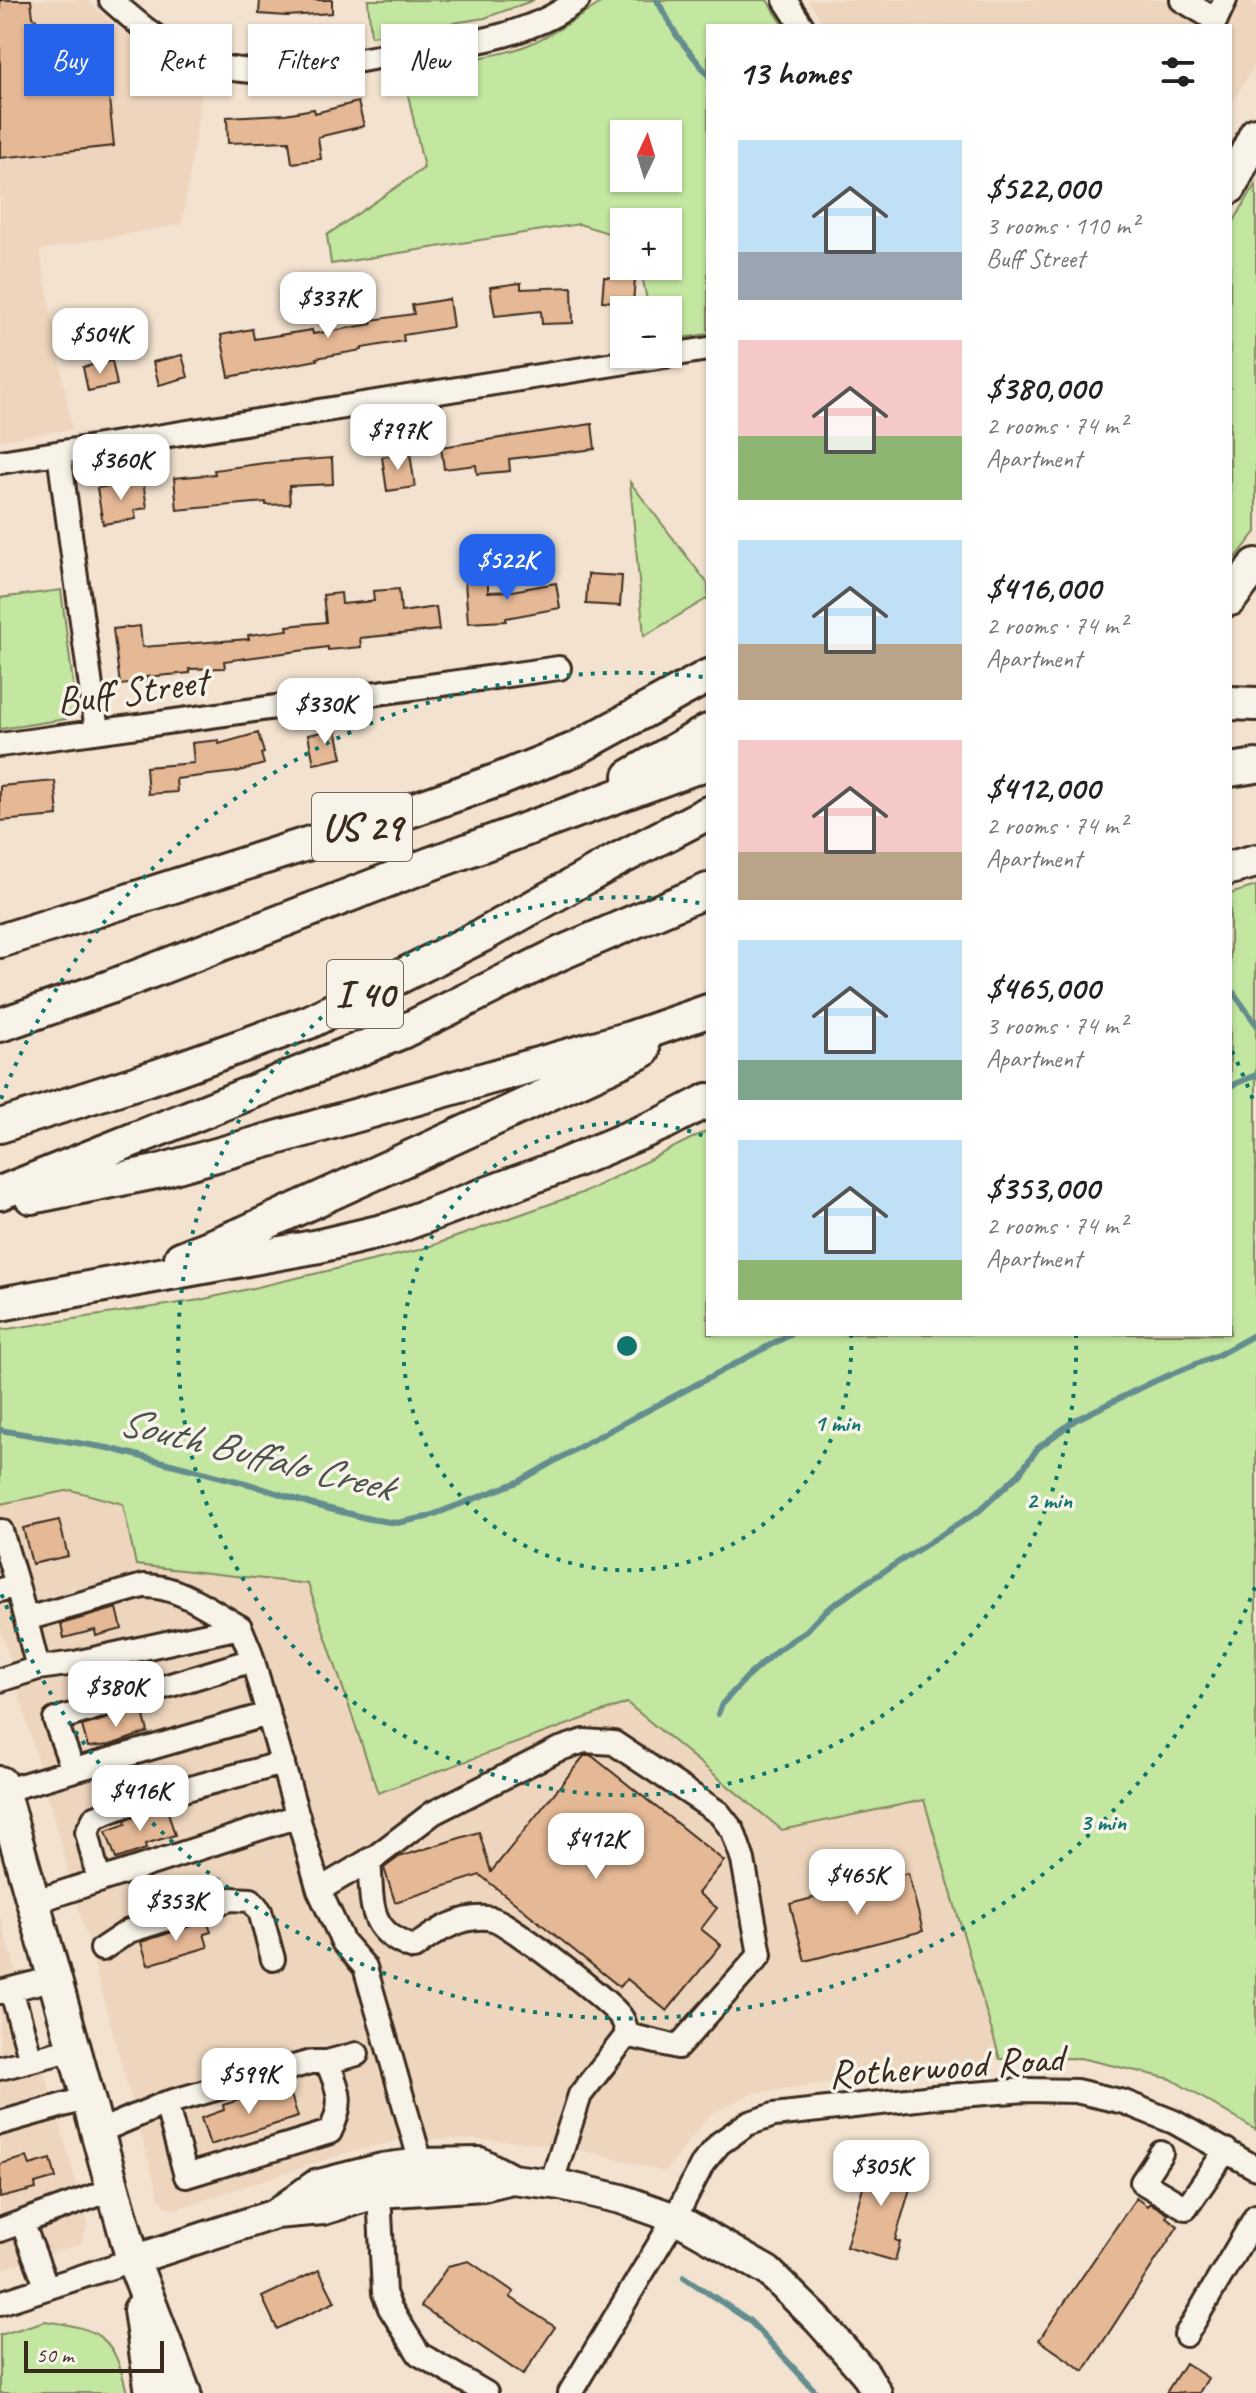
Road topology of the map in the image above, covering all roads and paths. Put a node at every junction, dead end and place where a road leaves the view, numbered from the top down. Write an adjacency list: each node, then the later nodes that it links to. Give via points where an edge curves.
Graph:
1 (111, 0): 2 (street, via 173,49 208,64 249,71 306,68 486,39 531,26)
2 (578, 0)
3 (785, 0): 6 (street)
4 (1182, 0): 5 (street)
5 (1218, 15)
6 (801, 24)
7 (1256, 124): 9 (highway)
8 (1256, 134): 10 (highway)
9 (1232, 163)
10 (1232, 183)
11 (706, 349): 12 (street)
12 (59, 453): 13 (street); 22 (street)
13 (0, 462)
14 (1256, 565): 15 (highway)
15 (1232, 596)
16 (1256, 606): 17 (highway)
17 (1232, 608)
18 (559, 668): 22 (street, Buff Street)
19 (706, 677): 33 (highway, US 29, via 575,749 498,780)
20 (1232, 703): 21 (highway)
21 (1256, 704)
22 (97, 731): 24 (street, Buff Street)
23 (706, 732): 30 (highway, via 618,783)
24 (0, 745)
25 (706, 764): 30 (highway)
26 (1256, 766): 27 (highway)
27 (1232, 770)
28 (706, 814): 38 (highway, I 40, via 309,1022)
29 (1256, 861): 31 (highway)
30 (430, 864): 36 (highway)
31 (1232, 867)
32 (706, 891): 39 (highway, I 40, via 561,953 402,1032)
33 (0, 941)
34 (706, 1012): 40 (highway, via 156,1172)
35 (706, 1019): 41 (highway, via 244,1233)
36 (0, 1025)
37 (706, 1101): 41 (highway, via 559,1167 391,1229)
38 (0, 1126)
39 (0, 1193)
40 (0, 1204)
41 (111, 1285): 42 (highway)
42 (0, 1304)
43 (1, 1531): 44 (street)
44 (8, 1587): 45 (street)
45 (26, 1619): 46 (street, via 155,1586 176,1591); 48 (street)
46 (240, 1627): 47 (street); 48 (street)
47 (253, 1660): 50 (street); 52 (street, via 55,1720)
48 (38, 1668): 49 (street)
49 (0, 1680)
50 (268, 1714): 51 (street); 52 (street)
51 (283, 1763): 54 (street); 56 (street, via 95,1817 87,1832)
52 (73, 1770): 53 (street)
53 (4, 1808): 58 (highway)
54 (298, 1816): 56 (street); 57 (street)
55 (369, 1860): 57 (street); 63 (street, via 375,1921 395,1941 414,1948 448,1926 492,1919 623,2018); 63 (street, via 433,1813 584,1741 614,1743 719,1813 733,1831 743,1860 760,1955 678,2047)
56 (99, 1881): 58 (street)
57 (319, 1890): 75 (street, via 343,1942 365,1967)
58 (33, 1902): 61 (highway)
59 (102, 1949): 60 (street, via 129,1931 231,1899 251,1900 260,1911)
60 (273, 1959)
61 (55, 1978): 62 (street); 64 (highway)
62 (6, 1991): 66 (street)
63 (627, 2035): 78 (street, via 580,2095)
64 (74, 2049): 66 (street); 69 (highway)
65 (357, 2054): 67 (street)
66 (31, 2060): 68 (street)
67 (327, 2062): 70 (street); 70 (street, via 339,2090 339,2113 330,2132 186,2176)
68 (0, 2068)
69 (88, 2098): 71 (street); 72 (highway)
70 (166, 2103): 72 (street)
71 (0, 2123)
72 (98, 2132): 79 (highway)
73 (1226, 2150): 74 (street, via 1186,2208 1142,2182); 76 (street, Rotherwood Road); 83 (street, Rotherwood Road, via 1124,2102 1076,2091 934,2097 774,2115 747,2124 720,2143 703,2163)
74 (1161, 2153)
75 (421, 2163): 77 (main road, via 480,2162); 81 (main road, via 315,2185)
76 (1256, 2168)
77 (512, 2179): 78 (main road); 80 (main road)
78 (551, 2184): 83 (main road, via 621,2199)
79 (114, 2189): 84 (street); 86 (highway)
80 (379, 2193): 81 (main road, via 323,2210); 92 (street, via 384,2293 390,2308 419,2354)
81 (275, 2214): 86 (main road)
82 (1256, 2216): 89 (street)
83 (675, 2218): 93 (street, Rotherwood Road); 94 (main road, via 768,2271 817,2319)
84 (22, 2222): 85 (street); 87 (street)
85 (0, 2230)
86 (133, 2260): 87 (street); 90 (highway); 91 (highway)
87 (47, 2288): 88 (street)
88 (7, 2301)
89 (1186, 2335)
90 (152, 2393)
91 (184, 2393)
92 (486, 2393)
93 (570, 2393)
94 (877, 2393)

